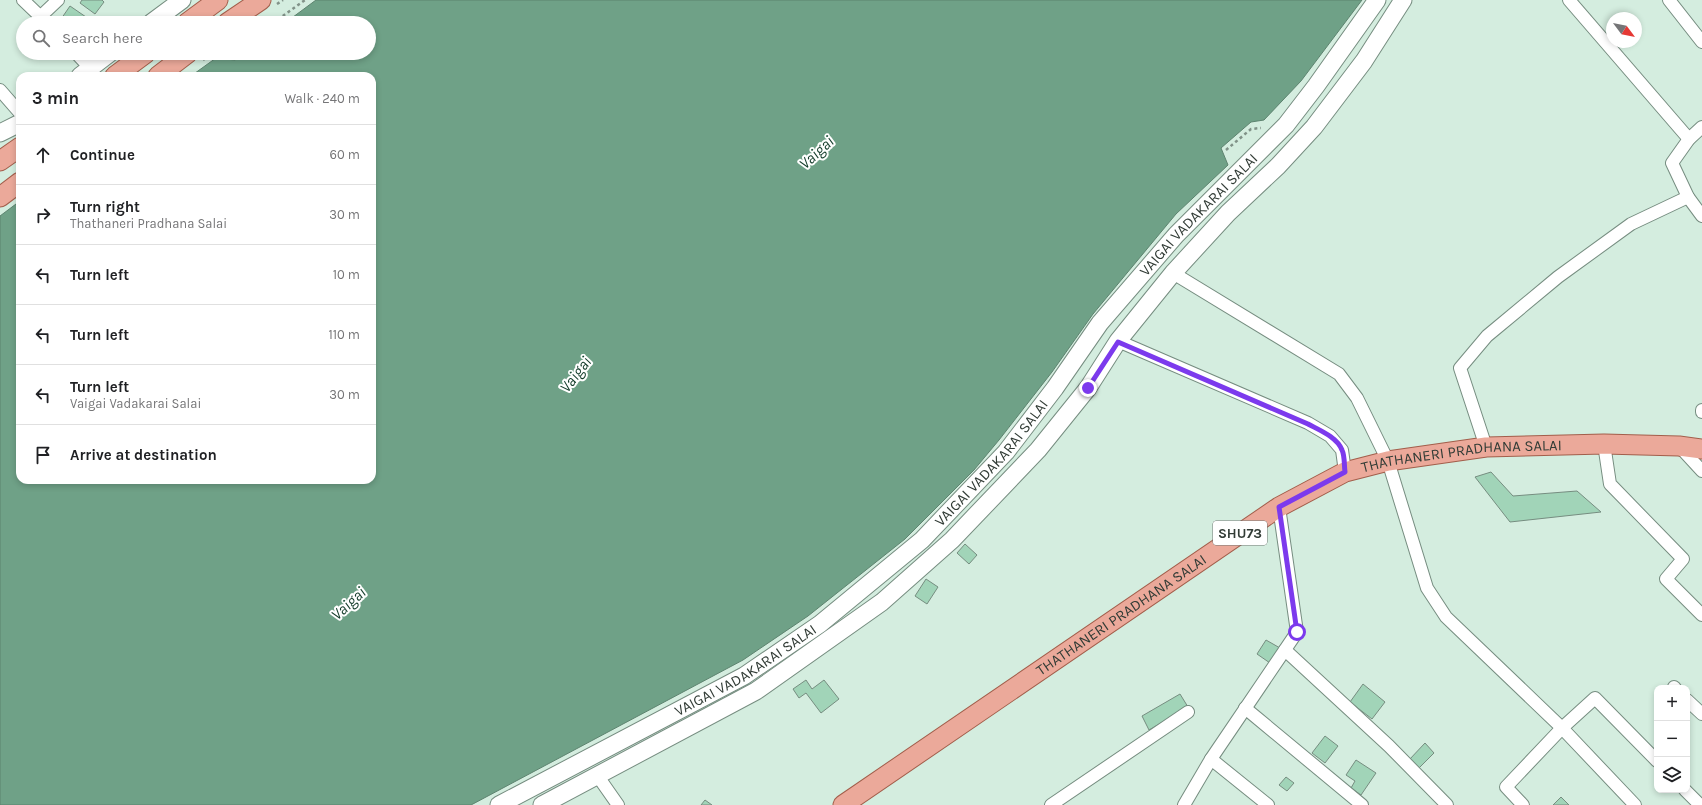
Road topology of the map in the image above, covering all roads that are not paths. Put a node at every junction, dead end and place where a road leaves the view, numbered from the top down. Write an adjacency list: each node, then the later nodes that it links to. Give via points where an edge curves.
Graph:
1 (23, 0): 10 (street)
2 (58, 0): 11 (street)
3 (182, 0): 12 (main road)
4 (218, 0): 13 (main road)
5 (260, 0): 14 (main road)
6 (1377, 0): 57 (main road, VAIGAI VADAKARAI SALAI, via 1286,124 1176,235 1100,323 1006,452 922,540 820,624 744,676)
7 (1403, 0): 35 (main road, VAIGAI VADAKARAI SALAI, via 1364,61 1314,127 1278,166 1228,213)
8 (1569, 0): 28 (street)
9 (1669, 0): 15 (street)
10 (40, 16)
11 (47, 16)
12 (160, 16)
13 (196, 16)
14 (237, 16)
15 (1702, 42)
16 (79, 60): 20 (street)
17 (101, 60): 20 (main road)
18 (137, 60): 21 (main road)
19 (179, 60): 22 (main road)
20 (85, 72)
21 (121, 72)
22 (163, 72)
23 (0, 90): 24 (street)
24 (16, 108)
25 (16, 125): 27 (main road)
26 (1702, 127): 28 (street)
27 (0, 133)
28 (1689, 139): 33 (street, via 1672,163)
29 (16, 150): 30 (main road)
30 (0, 161)
31 (16, 185): 32 (main road)
32 (0, 197)
33 (1688, 197): 34 (street); 38 (street, via 1631,224 1558,278 1488,336 1460,368)
34 (1702, 216)
35 (1173, 273): 36 (main road, VAIGAI VADAKARAI SALAI); 41 (street, via 1339,374 1357,398)
36 (1118, 342): 43 (street, via 1308,424 1330,436 1342,450); 54 (main road, VAIGAI VADAKARAI SALAI, via 1088,388 1033,455 952,540 882,602 756,691)
37 (1604, 444): 38 (main road, THATHANERI PRADHANA SALAI / SHU73); 39 (main road, THATHANERI PRADHANA SALAI / SHU73); 45 (street, via 1610,484 1683,559 1666,580)
38 (1486, 446): 41 (main road, THATHANERI PRADHANA SALAI / SHU73)
39 (1679, 446): 40 (main road, THATHANERI PRADHANA SALAI / SHU73); 42 (street)
40 (1702, 449)
41 (1388, 461): 43 (main road, THATHANERI PRADHANA SALAI / SHU73); 51 (street, via 1427,588 1446,617)
42 (1702, 471)
43 (1345, 472): 44 (main road, THATHANERI PRADHANA SALAI / SHU73)
44 (1279, 507): 46 (street, via 1297,632); 56 (main road, THATHANERI PRADHANA SALAI / SHU73)
45 (1702, 615)
46 (1285, 650): 48 (street); 64 (street, via 1389,746)
47 (1690, 703): 50 (street)
48 (1245, 708): 53 (street); 63 (street)
49 (1188, 712): 60 (street)
50 (1702, 714)
51 (1562, 728): 52 (street, via 1595,698); 65 (street, via 1506,787); 66 (street)
52 (1654, 758)
53 (1211, 759): 61 (street); 62 (street)
54 (597, 775): 58 (main road, VAIGAI VADAKARAI SALAI); 59 (street)
55 (1688, 793): 67 (street)
56 (853, 802)
57 (499, 805)
58 (542, 805)
59 (618, 805)
60 (1051, 805)
61 (1184, 805)
62 (1268, 805)
63 (1362, 805)
64 (1448, 805)
65 (1523, 805)
66 (1635, 805)
67 (1700, 805)

